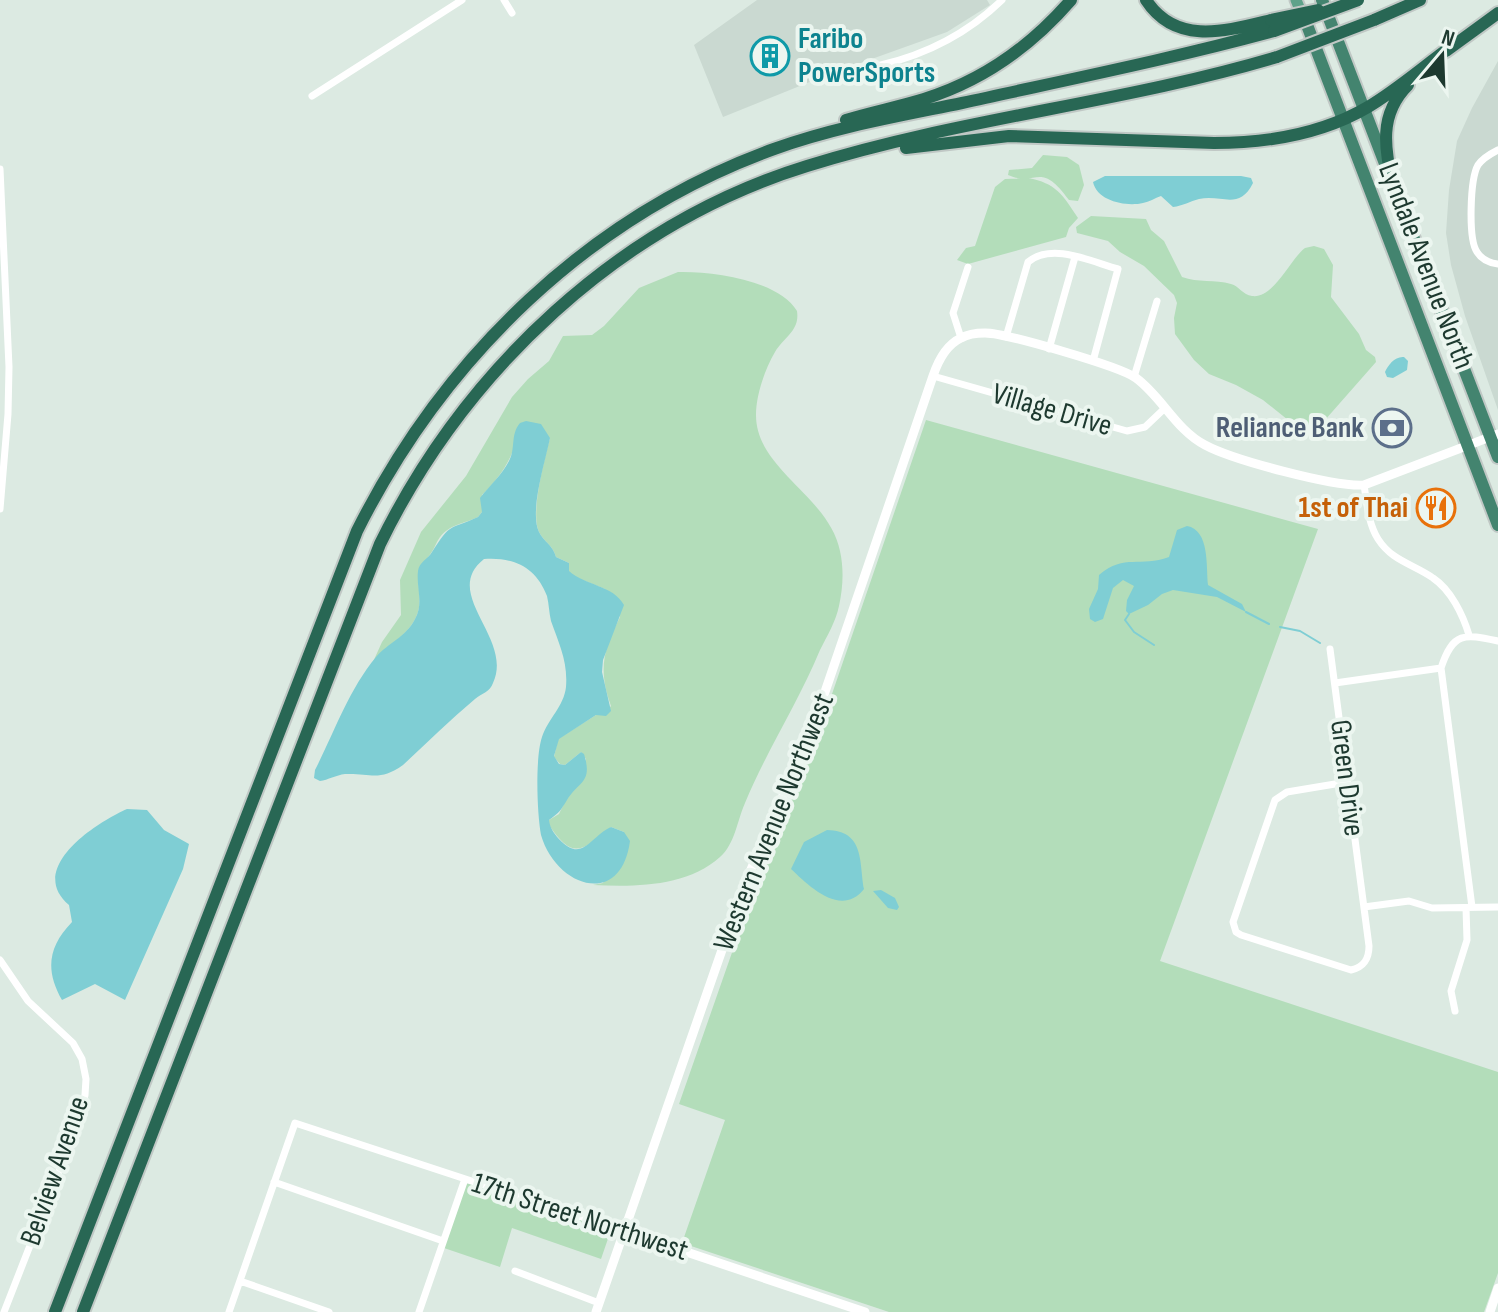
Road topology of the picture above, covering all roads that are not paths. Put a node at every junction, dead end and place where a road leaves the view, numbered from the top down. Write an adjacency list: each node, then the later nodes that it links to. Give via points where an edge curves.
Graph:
1 (504, 0): 10 (street)
2 (1002, 0): 17 (street, via 970,28 932,49 859,70)
3 (1071, 0): 23 (highway, via 1022,47 955,87 812,131)
4 (1146, 0): 13 (highway, via 1171,24 1197,32)
5 (1296, 0): 12 (main road)
6 (1322, 0): 19 (highway, Lyndale Avenue North)
7 (1357, 0): 13 (highway, bridge)
8 (1420, 0): 22 (highway, bridge, via 1332,38 1215,75)
9 (457, 1): 16 (street)
10 (512, 13)
11 (1498, 13): 15 (highway)
12 (1307, 25): 20 (highway, Lyndale Avenue North)
13 (1272, 26): 23 (highway, via 1153,62 841,129)
14 (377, 41): 16 (street)
15 (1452, 46): 19 (highway); 25 (highway, via 1405,88 1389,113 1384,140)
16 (383, 51): 18 (street)
17 (831, 69)
18 (312, 96)
19 (1364, 109): 20 (highway); 25 (highway, Lyndale Avenue North)
20 (1342, 120): 22 (highway, via 1279,139 1244,143 1009,136); 38 (highway, Lyndale Avenue North)
21 (1498, 150): 27 (street, via 1476,171 1472,223 1473,246)
22 (827, 160): 65 (highway, via 710,207 598,276 499,367 426,463 371,565)
23 (734, 165): 64 (highway, via 639,216 542,287 449,384 384,480 334,585)
24 (0, 169): 41 (street, via 9,367)
25 (1393, 186): 37 (highway, Lyndale Avenue North)
26 (1075, 257): 30 (street, via 1054,252 1028,262); 32 (street); 33 (street, via 1118,269)
27 (1498, 264)
28 (968, 267): 31 (street, via 953,313)
29 (1157, 301): 35 (street)
30 (1006, 337): 31 (street, via 985,333); 32 (street)
31 (961, 338): 34 (street, Western Avenue Northwest, via 944,353)
32 (1049, 349): 33 (street)
33 (1093, 361): 35 (street)
34 (933, 376): 36 (street, Village Drive, via 1127,431 1145,427); 56 (street, Western Avenue Northwest, via 814,724 746,881)
35 (1134, 377): 36 (street)
36 (1165, 408): 40 (street, via 1215,450 1328,482)
37 (1494, 436): 38 (street); 39 (highway, Lyndale Avenue North)
38 (1468, 446): 40 (street); 42 (highway, Lyndale Avenue North)
39 (1498, 457)
40 (1364, 485): 43 (street, via 1377,537 1397,560 1442,585)
41 (0, 509)
42 (1498, 525)
43 (1469, 635): 44 (street); 46 (street, via 1453,643)
44 (1498, 641)
45 (1330, 649): 47 (street, Green Drive)
46 (1441, 668): 47 (street); 51 (street)
47 (1335, 683): 48 (street, Green Drive)
48 (1347, 782): 49 (street, Green Drive); 49 (street, Green Drive, via 1287,792 1275,800 1233,927 1241,935 1356,973 1369,954)
49 (1364, 907): 51 (street, via 1409,901 1432,908)
50 (1498, 907): 51 (street)
51 (1469, 908): 53 (street, via 1467,940 1451,991)
52 (0, 960): 63 (street, Belview Avenue, via 28,1001 73,1043 85,1074 76,1128)
53 (1455, 1011)
54 (465, 1179): 55 (street, 17th Street Northwest, via 295,1123); 56 (street, 17th Street Northwest); 57 (street)
55 (274, 1182): 57 (street); 59 (street)
56 (624, 1231): 62 (street, Western Avenue Northwest); 69 (street, 17th Street Northwest)
57 (443, 1241): 68 (street)
58 (515, 1271): 62 (street)
59 (240, 1281): 66 (street); 67 (street)
60 (1498, 1288): 70 (street)
61 (1498, 1304): 70 (street)
62 (598, 1308)
63 (4, 1312)
64 (55, 1312)
65 (83, 1312)
66 (229, 1312)
67 (329, 1312)
68 (419, 1312)
69 (865, 1312)
70 (1492, 1312)

